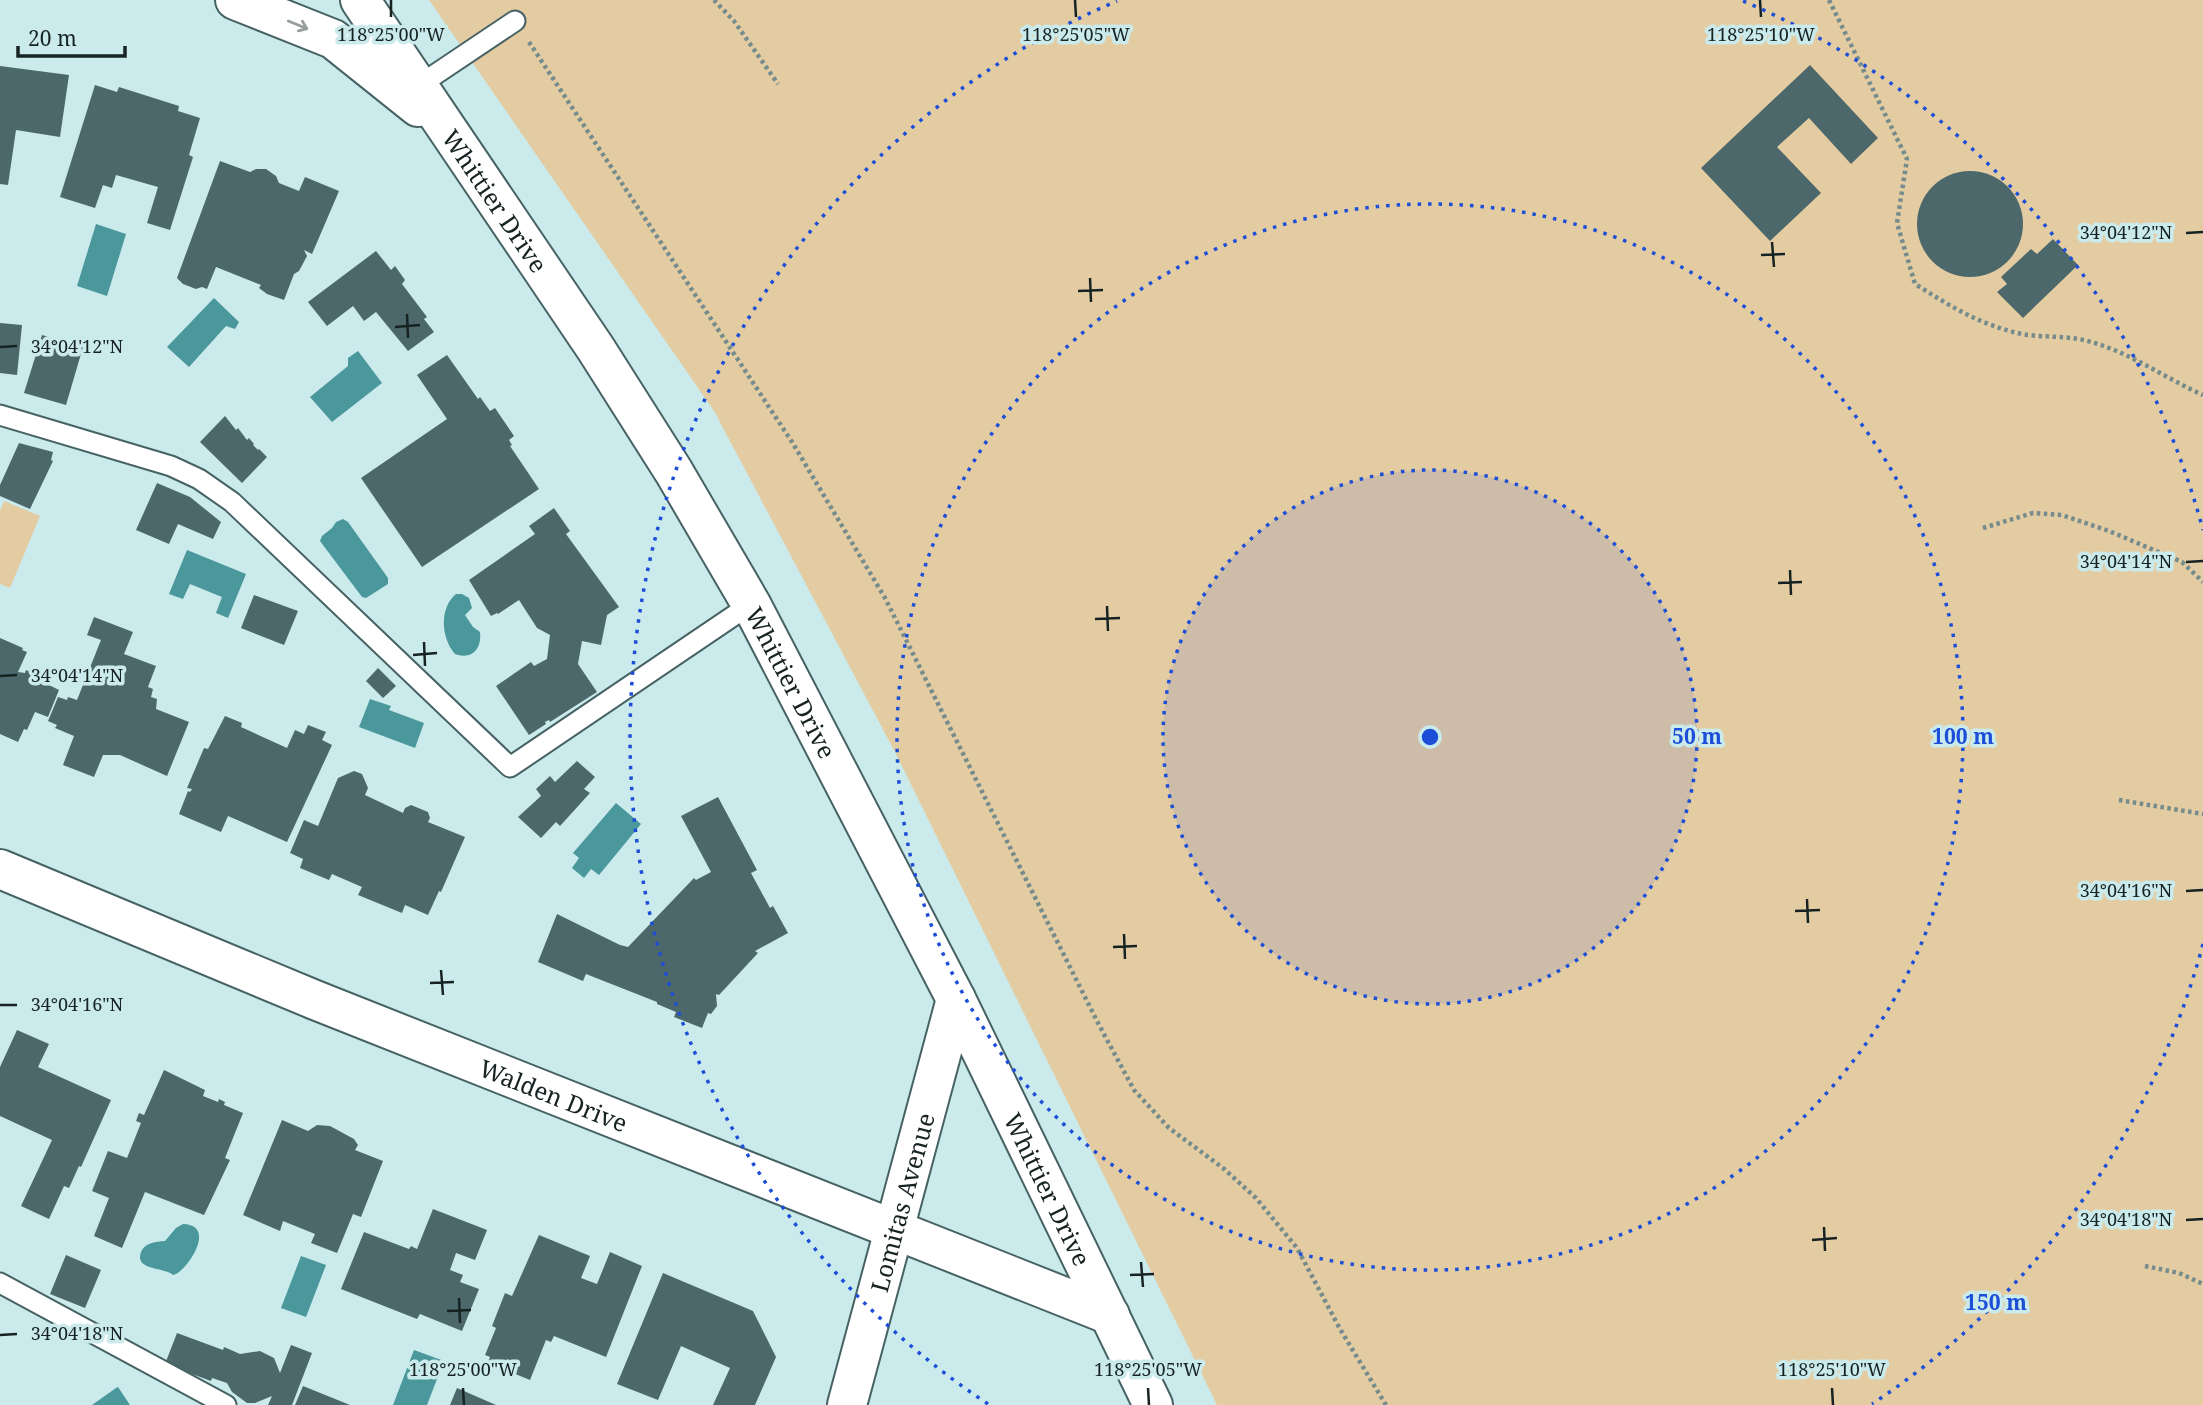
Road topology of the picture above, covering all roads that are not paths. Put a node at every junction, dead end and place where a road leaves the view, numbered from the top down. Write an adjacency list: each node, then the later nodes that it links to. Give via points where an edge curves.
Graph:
1 (235, 0): 5 (street, one-way to 5, via 333,39)
2 (360, 0): 4 (street, Whittier Drive)
3 (514, 21): 4 (lane)
4 (418, 86): 5 (street, Whittier Drive)
5 (449, 132): 7 (street, Whittier Drive, via 603,360)
6 (0, 415): 7 (lane, via 171,466 200,479 232,502 510,767)
7 (751, 604): 9 (street, Whittier Drive)
8 (0, 869): 10 (street, Walden Drive, via 315,1000)
9 (956, 999): 10 (street, Lomitas Avenue); 12 (street, Whittier Drive)
10 (894, 1229): 12 (street, Walden Drive); 14 (street, Lomitas Avenue)
11 (0, 1283): 13 (lane)
12 (1110, 1315): 15 (street, Whittier Drive)
13 (226, 1405)
14 (847, 1405)
15 (1153, 1405)

